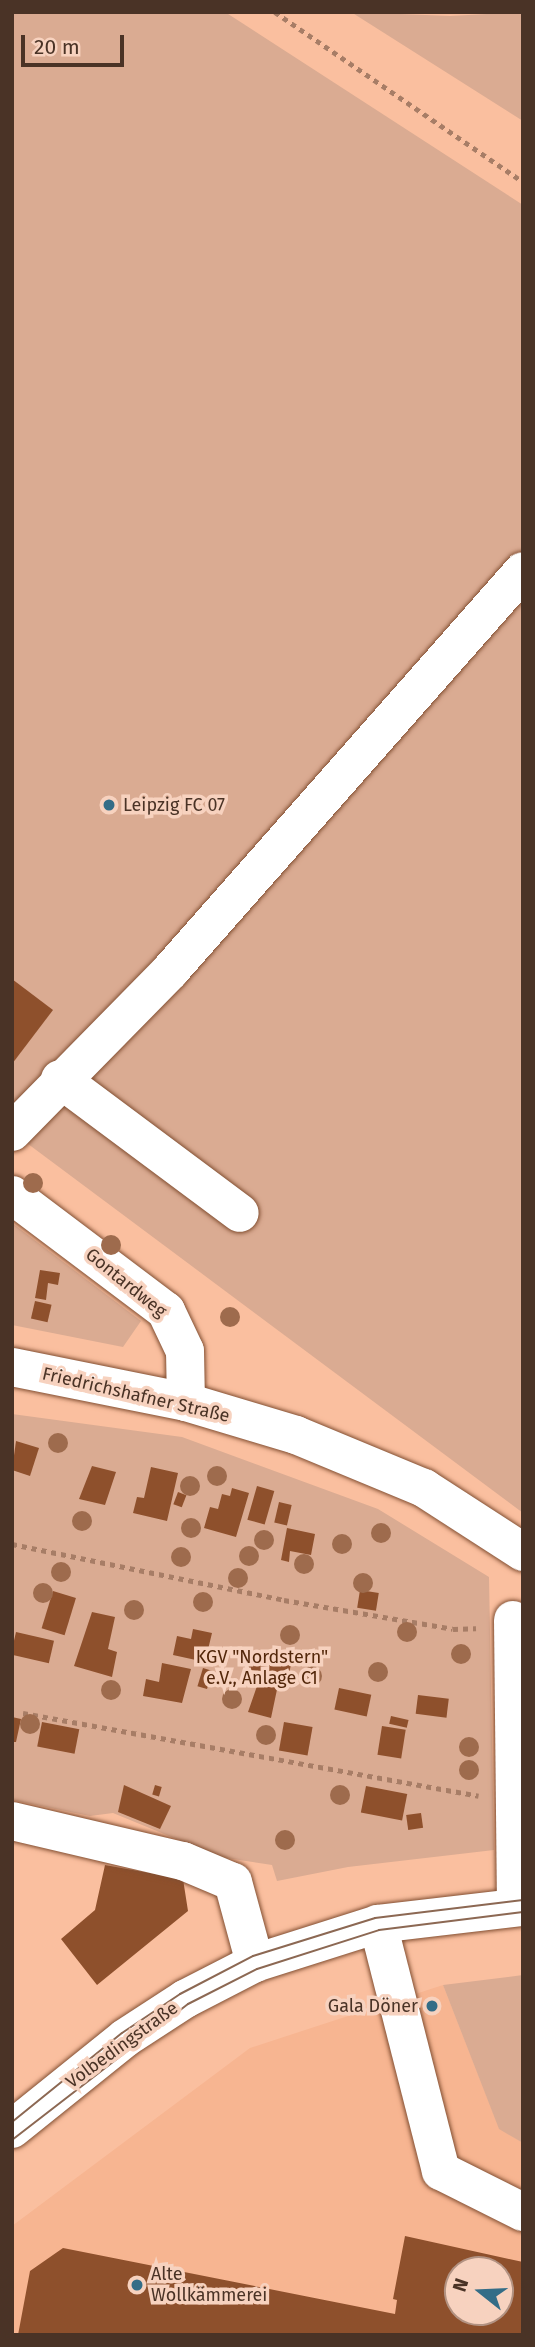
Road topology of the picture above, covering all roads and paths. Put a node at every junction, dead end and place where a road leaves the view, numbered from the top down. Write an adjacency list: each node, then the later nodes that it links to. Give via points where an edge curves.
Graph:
1 (275, 12): 2 (path)
2 (523, 182)
3 (523, 571): 4 (main road, via 170,971)
4 (60, 1079): 5 (main road); 7 (main road)
5 (12, 1132)
6 (12, 1195): 9 (main road, Gontardweg, via 166,1311 185,1351)
7 (240, 1213)
8 (12, 1367): 9 (main road, Friedrichshafner Straße)
9 (186, 1402): 11 (main road, Friedrichshafner Straße, via 296,1435 424,1488)
10 (12, 1544): 12 (path, via 284,1600 453,1629)
11 (523, 1552)
12 (496, 1624): 16 (main road)
13 (23, 1713): 14 (path)
14 (493, 1798)
15 (12, 1821): 18 (main road, via 183,1861 233,1882)
16 (520, 1907): 17 (main road, Volbedingstraße)
17 (378, 1924): 18 (main road, Volbedingstraße); 20 (main road, via 440,2171)
18 (255, 1963): 19 (main road, Volbedingstraße, via 185,1999 125,2038)
19 (12, 2129)
20 (523, 2212)

